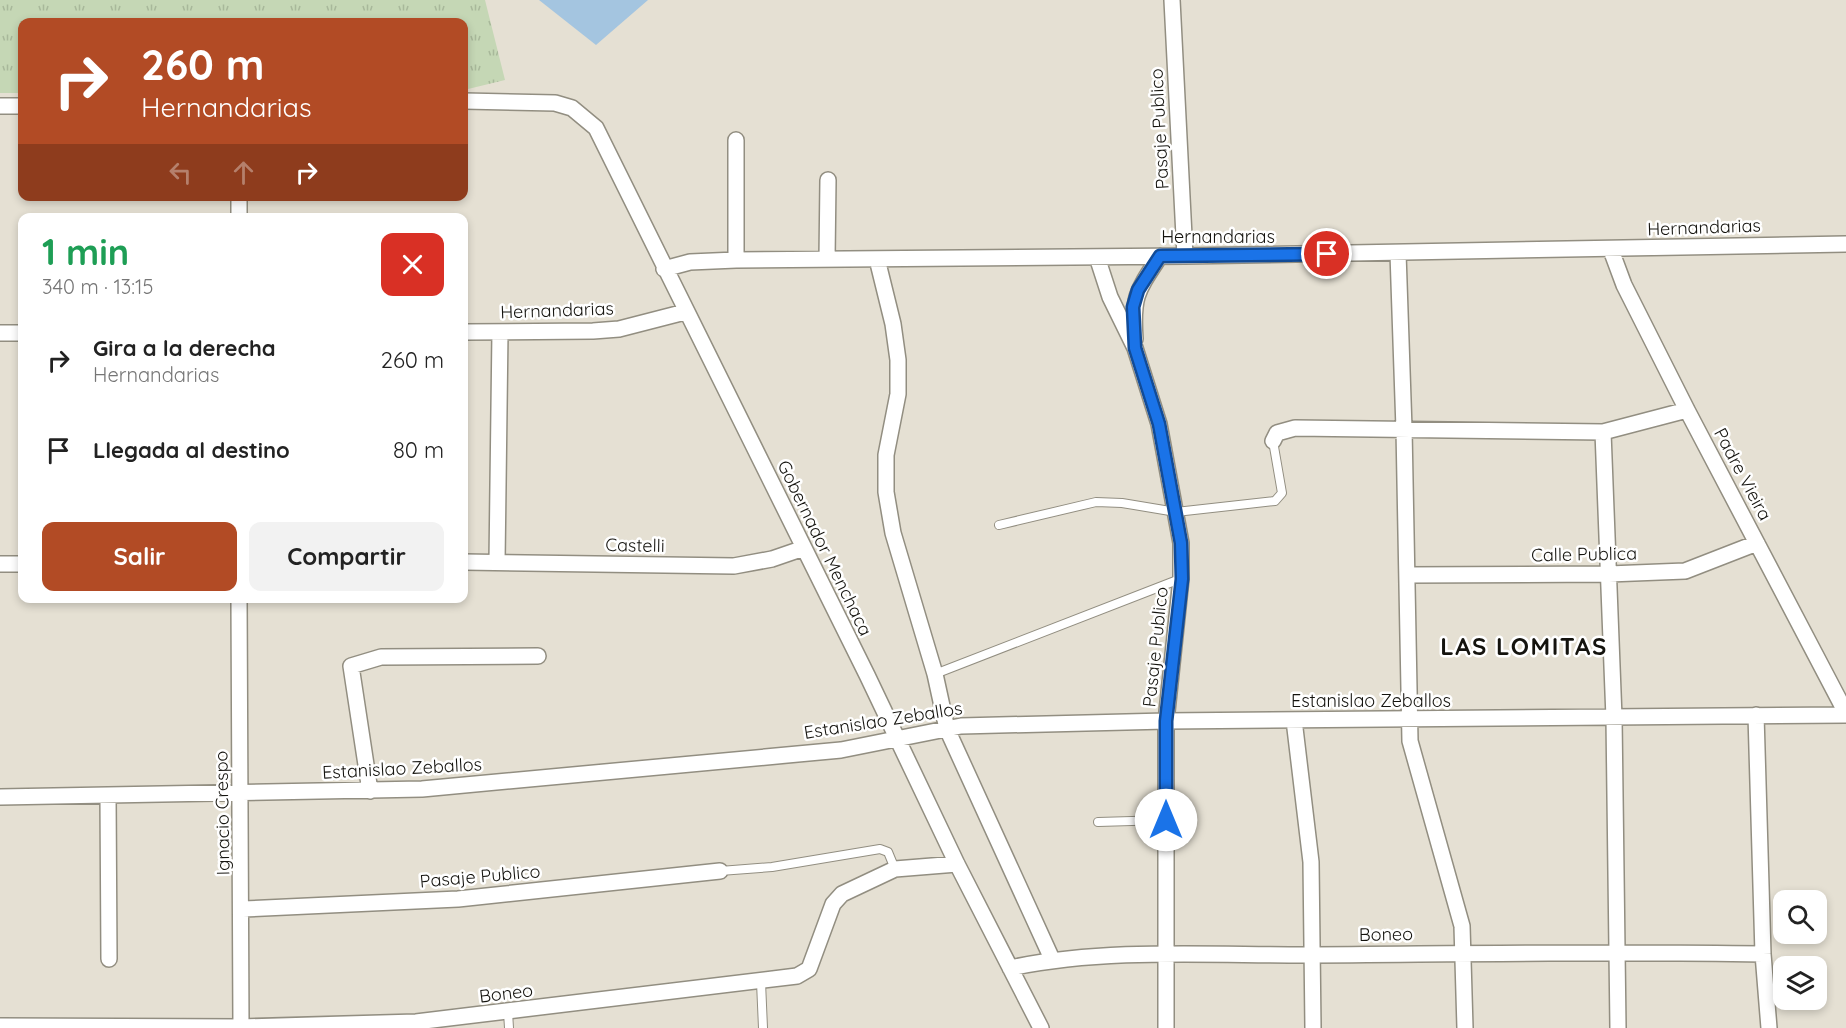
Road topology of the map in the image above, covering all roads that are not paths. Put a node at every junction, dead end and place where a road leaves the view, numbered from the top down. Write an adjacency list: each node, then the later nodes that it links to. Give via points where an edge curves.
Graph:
1 (1172, 0): 12 (street, Pasaje Publico)
2 (468, 101): 16 (street, Gobernador Menchaca, via 541,100 572,108 596,128)
3 (0, 106): 4 (street)
4 (18, 106)
5 (736, 140): 14 (street)
6 (828, 180): 15 (street)
7 (1846, 244): 8 (street, Hernandarias)
8 (1611, 250): 9 (street, Hernandarias); 23 (street, Padre Vieira, via 1624,285)
9 (1398, 253): 12 (street, Hernandarias); 24 (street)
10 (1097, 256): 11 (street, Hernandarias); 13 (street, Hernandarias); 22 (street, Pasaje Publico, via 1110,297)
11 (1160, 256): 12 (street, Hernandarias); 22 (street, Pasaje Publico, via 1138,290 1133,307)
12 (1185, 256)
13 (877, 259): 15 (street, Hernandarias); 40 (street, via 898,360 898,394 886,454 886,492 893,532)
14 (736, 260): 15 (street, Hernandarias); 16 (street, Hernandarias, via 690,262)
15 (827, 260)
16 (664, 269): 17 (street, Gobernador Menchaca)
17 (685, 312): 19 (street, Hernandarias, via 619,328); 30 (street, Gobernador Menchaca)
18 (468, 332): 19 (street, Hernandarias)
19 (500, 332): 32 (street)
20 (0, 333): 21 (street)
21 (18, 333)
22 (1135, 348): 27 (street, Pasaje Publico, via 1159,424)
23 (1687, 410): 25 (street); 29 (street, Padre Vieira)
24 (1404, 429): 25 (street); 26 (street, via 1295,428 1277,433); 36 (street)
25 (1603, 432): 35 (street)
26 (1272, 441): 27 (lane, via 1282,493 1275,501)
27 (1176, 512): 28 (lane, via 1096,502); 37 (street, Pasaje Publico)
28 (999, 525)
29 (1756, 543): 35 (street, Calle Publica, via 1685,571); 41 (street, Padre Vieira)
30 (804, 548): 32 (street, Castelli, via 734,566); 48 (street, Gobernador Menchaca)
31 (468, 562): 32 (street, Castelli)
32 (497, 562)
33 (0, 564): 34 (street)
34 (18, 564)
35 (1609, 574): 36 (street, Calle Publica); 43 (street)
36 (1407, 575): 45 (street)
37 (1182, 579): 40 (lane); 46 (street, Pasaje Publico)
38 (239, 603): 50 (street, Ignacio Crespo)
39 (538, 656): 49 (street, via 381,657 351,666)
40 (935, 674): 47 (street)
41 (1846, 714): 42 (street, Estanislao Zeballos)
42 (1756, 715): 43 (street, Estanislao Zeballos); 61 (street)
43 (1614, 718): 45 (street, Estanislao Zeballos); 59 (street)
44 (1294, 720): 45 (street, Estanislao Zeballos); 46 (street, Estanislao Zeballos); 62 (street, via 1311,862)
45 (1408, 720): 60 (street, via 1410,741 1457,902)
46 (1166, 721): 47 (street, Estanislao Zeballos); 53 (street, Pasaje Publico)
47 (947, 729): 48 (street, Estanislao Zeballos); 65 (street)
48 (895, 739): 49 (street, Estanislao Zeballos, via 829,751); 55 (street, Gobernador Menchaca)
49 (370, 791): 50 (street, Estanislao Zeballos)
50 (241, 793): 51 (street, Estanislao Zeballos); 58 (street, Ignacio Crespo)
51 (108, 795): 52 (street, Estanislao Zeballos); 64 (street)
52 (0, 797)
53 (1166, 820): 54 (lane); 63 (street, Pasaje Publico)
54 (1098, 822)
55 (957, 864): 56 (street, Boneo); 66 (street, Gobernador Menchaca)
56 (895, 869): 57 (lane, via 888,852 880,849 772,867); 67 (street, Boneo, via 836,898 809,969 803,974)
57 (720, 871): 58 (street, Pasaje Publico, via 458,899)
58 (243, 909): 70 (street, Ignacio Crespo)
59 (1617, 951): 60 (street, Boneo); 61 (street, Boneo); 76 (street)
60 (1465, 952): 62 (street, Boneo); 75 (street)
61 (1763, 954): 77 (street)
62 (1313, 955): 63 (street, Boneo); 74 (street)
63 (1166, 956): 65 (street, Boneo); 73 (street, Pasaje Publico)
64 (109, 958)
65 (1052, 959): 66 (street, Boneo)
66 (1010, 968): 72 (street, Gobernador Menchaca)
67 (761, 982): 68 (street, Boneo); 71 (lane)
68 (509, 1020): 70 (street, Boneo)
69 (0, 1026): 70 (street, Boneo)
70 (241, 1027)
71 (763, 1028)
72 (1041, 1028)
73 (1166, 1028)
74 (1313, 1028)
75 (1465, 1028)
76 (1618, 1028)
77 (1769, 1028)

